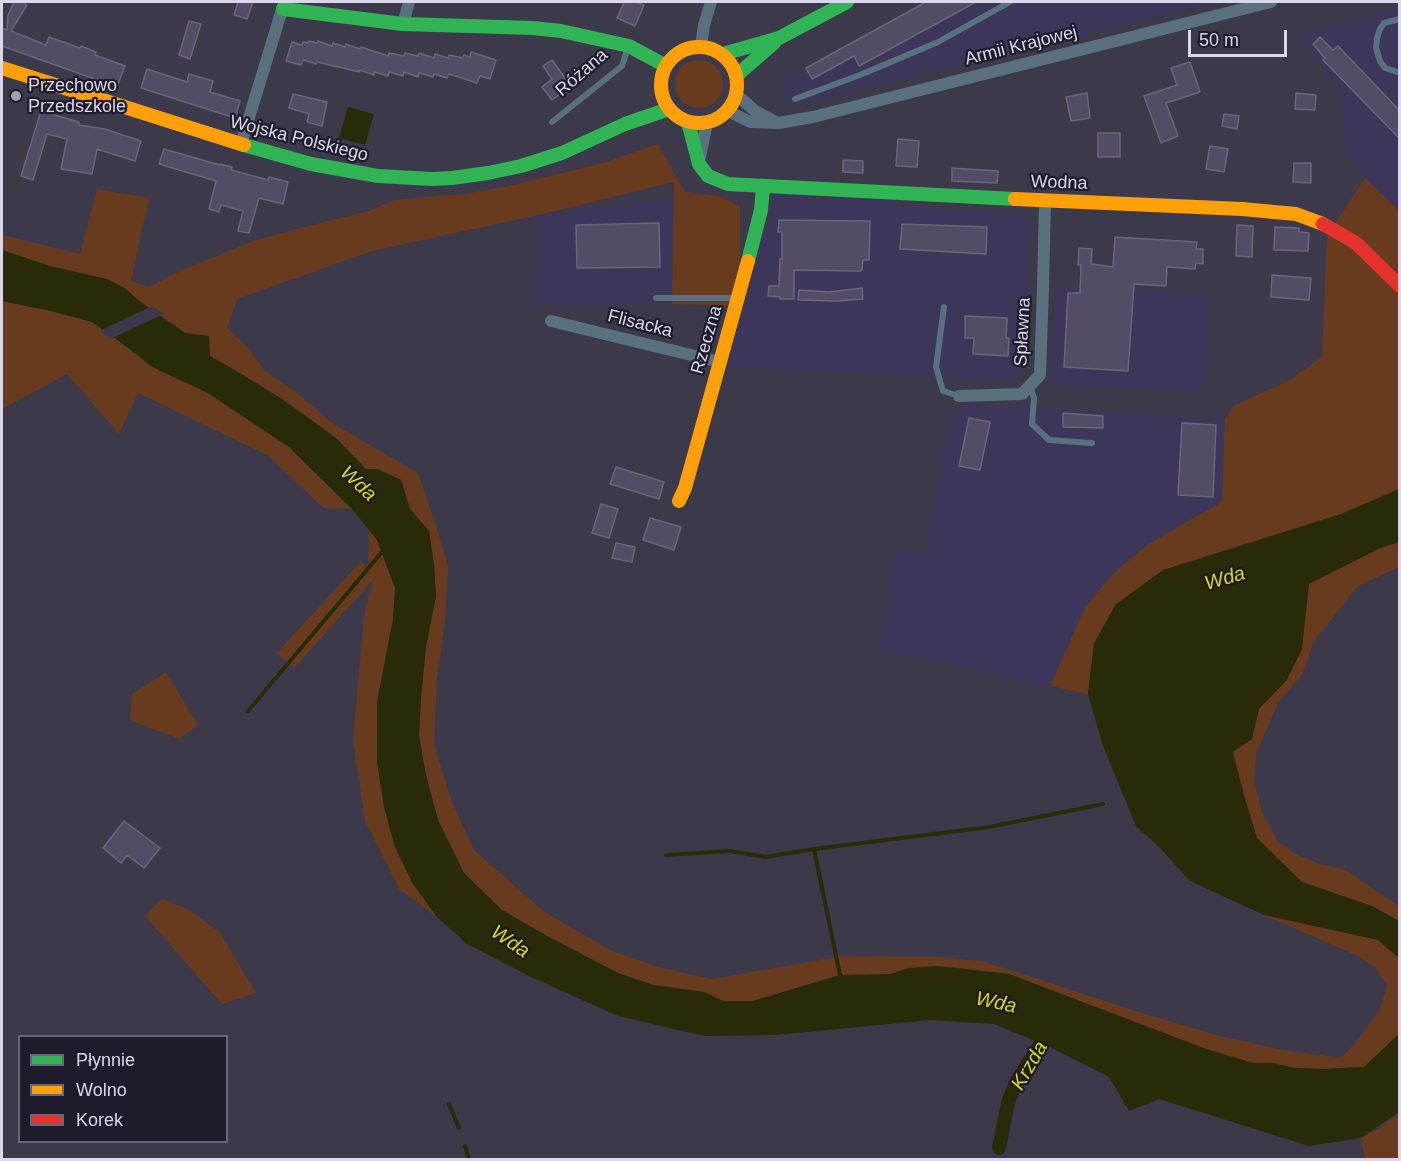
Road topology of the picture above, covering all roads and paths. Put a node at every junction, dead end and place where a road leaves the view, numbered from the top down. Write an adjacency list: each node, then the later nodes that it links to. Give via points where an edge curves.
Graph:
1 (409, 2): 8 (street)
2 (711, 2): 11 (street)
3 (847, 2): 9 (street)
4 (1010, 2): 19 (lane, via 938,42)
5 (1271, 2): 25 (street, Armii Krajowej)
6 (284, 5): 8 (street); 27 (street)
7 (1400, 19): 15 (lane, via 1384,23 1376,48 1385,68)
8 (403, 24): 10 (street, via 532,28)
9 (779, 38): 12 (street); 16 (street)
10 (629, 46): 13 (street); 23 (lane, Różana, via 622,66)
11 (701, 46): 12 (street); 13 (street, via 687,48)
12 (723, 54): 16 (street)
13 (666, 66): 17 (street)
14 (2, 68): 27 (street, Wojska Polskiego)
15 (1400, 73)
16 (737, 75): 18 (street)
17 (661, 91): 20 (street); 26 (street, Wojska Polskiego)
18 (736, 95): 21 (street); 25 (street)
19 (795, 99)
20 (669, 109): 22 (street); 26 (street, Wojska Polskiego)
21 (728, 111): 24 (street); 25 (street, Armii Krajowej, via 750,123)
22 (688, 122): 24 (street); 28 (street)
23 (552, 123)
24 (707, 123): 28 (street)
25 (778, 123)
26 (625, 124): 27 (street, Wojska Polskiego, via 562,153 521,166 452,178 346,171)
27 (241, 144)
28 (699, 164): 29 (street, Wodna, via 708,176 728,184)
29 (763, 187): 30 (street, Wodna); 33 (street, Rzeczna, via 761,210)
30 (1045, 200): 31 (street, Wodna, via 1296,214 1356,243); 37 (street, Spławna, via 1040,375)
31 (1400, 286)
32 (656, 298): 33 (lane)
33 (738, 298): 36 (street, Rzeczna)
34 (944, 308): 38 (lane, via 936,367 943,391)
35 (551, 321): 36 (street, Flisacka)
36 (720, 362): 40 (street, Rzeczna)
37 (1030, 386): 38 (street, Spławna, via 1022,394); 39 (lane, via 1034,398 1032,424 1049,440)
38 (958, 396)
39 (1092, 443)
40 (680, 501)

